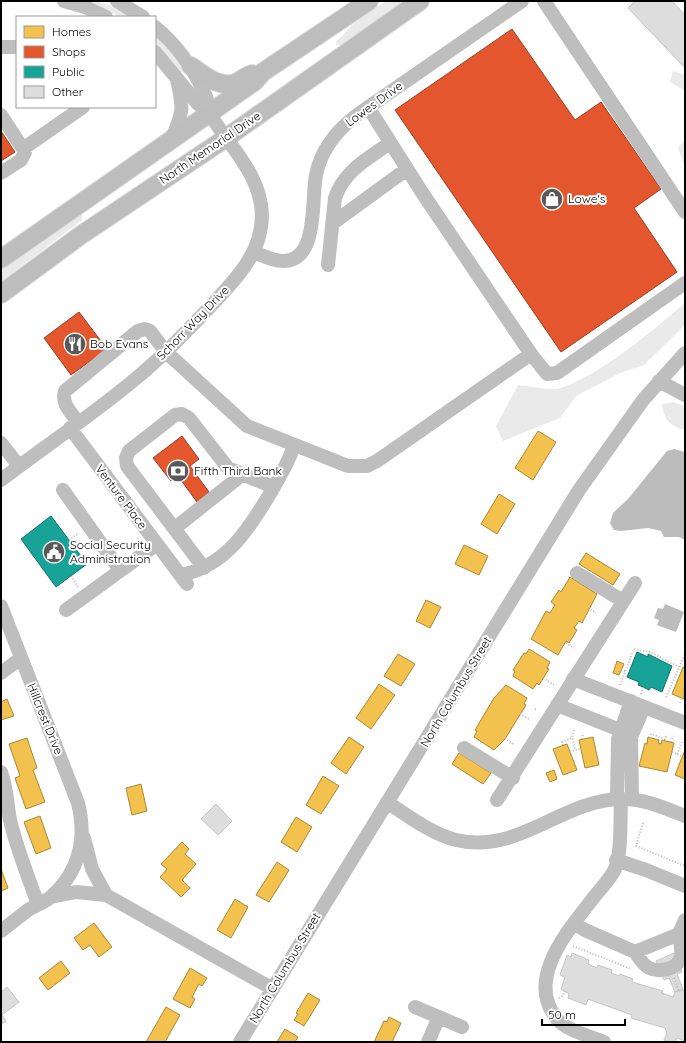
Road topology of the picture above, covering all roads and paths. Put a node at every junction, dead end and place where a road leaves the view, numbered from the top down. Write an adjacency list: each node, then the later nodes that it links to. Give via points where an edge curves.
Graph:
1 (64, 1): 7 (street)
2 (117, 1): 8 (street)
3 (370, 1): 14 (main road)
4 (420, 1): 20 (main road, North Memorial Drive)
5 (522, 1): 16 (street, Lowes Drive)
6 (544, 1): 26 (street)
7 (104, 16)
8 (141, 16)
9 (156, 28): 13 (street)
10 (1, 47): 11 (street)
11 (16, 47)
12 (156, 53): 15 (street)
13 (190, 66): 14 (main road, via 207,77 227,84 239,81 250,74); 18 (street, via 206,96)
14 (263, 72): 18 (main road, via 254,82)
15 (177, 80): 18 (street, via 198,104); 21 (street, via 182,110)
16 (368, 107): 22 (street); 28 (street, Lowes Drive, via 337,133 321,160 314,186 310,238 304,250 294,260 282,261)
17 (82, 108): 23 (street)
18 (210, 113): 20 (street, Schorr Way Drive); 21 (main road)
19 (1, 115): 23 (street)
20 (226, 138): 28 (street, Schorr Way Drive, via 248,169 259,200 262,215); 32 (main road, North Memorial Drive, via 81,235)
21 (171, 140): 29 (main road)
22 (390, 143): 24 (street); 27 (street, via 354,168 343,180 335,198)
23 (24, 148): 25 (street, via 21,160)
24 (407, 169): 27 (street); 35 (street)
25 (1, 173)
26 (685, 212)
27 (333, 223): 30 (street)
28 (254, 252): 33 (street, Schorr Way Drive, via 242,271)
29 (1, 259)
30 (328, 265)
31 (685, 283): 35 (street, via 556,373 548,374)
32 (1, 294)
33 (166, 352): 38 (street, Schorr Way Drive, via 133,382); 38 (street, Venture Place, via 150,331 138,331 65,391 65,405); 40 (street, via 247,426)
34 (685, 353): 36 (street, North Columbus Street)
35 (531, 354): 40 (street, via 367,466 348,466)
36 (659, 382): 37 (street); 104 (street, North Columbus Street, via 616,436 579,490)
37 (685, 395)
38 (74, 425): 41 (street, Schorr Way Drive); 49 (street, Venture Place)
39 (1, 443): 41 (street)
40 (294, 446): 44 (street)
41 (19, 466): 43 (street, Schorr Way Drive)
42 (242, 474): 44 (street); 46 (street); 46 (street, via 228,468 189,418 182,414 175,415 133,448 127,454 127,466)
43 (1, 480)
44 (274, 488): 50 (street, via 239,540)
45 (63, 490): 51 (street)
46 (175, 528): 50 (street)
47 (75, 536): 48 (path)
48 (69, 540)
49 (157, 544): 50 (street, Venture Place, via 184,579); 51 (street)
50 (204, 568)
51 (120, 570): 59 (street)
52 (577, 573): 56 (street)
53 (71, 576): 54 (path)
54 (75, 582)
55 (635, 583): 56 (street)
56 (623, 601): 69 (street)
57 (1, 606): 64 (street, Hillcrest Drive)
58 (588, 608): 60 (path)
59 (66, 610)
60 (596, 613)
61 (566, 643): 62 (path)
62 (574, 648)
63 (685, 654): 65 (path)
64 (21, 658): 68 (street); 107 (street, Hillcrest Drive, via 78,803)
65 (678, 667): 67 (path, via 650,652 634,649); 71 (path)
66 (621, 670): 67 (path)
67 (625, 671): 70 (path)
68 (1, 673)
69 (573, 679): 70 (street); 75 (street)
70 (617, 696): 73 (street)
71 (666, 698)
72 (682, 698): 74 (path)
73 (631, 701): 76 (street); 81 (street)
74 (680, 703)
75 (557, 705): 81 (street); 101 (street)
76 (644, 707): 79 (street); 81 (street)
77 (520, 714): 78 (path)
78 (529, 719)
79 (685, 723)
80 (574, 730): 86 (path)
81 (626, 731): 102 (street, via 631,737)
82 (583, 734): 88 (path)
83 (667, 734): 87 (path, via 665,739 651,734)
84 (673, 736): 90 (path)
85 (505, 738): 91 (path)
86 (572, 738): 92 (path, via 562,742); 95 (path)
87 (651, 738)
88 (582, 739)
89 (683, 740): 98 (path)
90 (671, 742)
91 (513, 744)
92 (563, 745)
93 (464, 748): 101 (street)
94 (581, 748): 95 (path)
95 (574, 750): 96 (path)
96 (570, 752)
97 (672, 752): 98 (path)
98 (677, 754): 99 (path)
99 (681, 756)
100 (1, 772): 113 (street, via 11,820)
101 (513, 778): 103 (street)
102 (623, 799): 104 (street, via 578,807 506,840 475,843 455,840 434,831); 105 (street, via 657,805); 108 (street)
103 (497, 800)
104 (387, 802): 121 (street, North Columbus Street)
105 (685, 816)
106 (643, 822): 109 (path, via 636,846)
107 (83, 832): 111 (street, Hillcrest Drive, via 92,869); 112 (street, Hillcrest Drive, via 75,865)
108 (616, 860): 110 (street); 115 (street, via 615,869)
109 (685, 866)
110 (685, 886)
111 (102, 894): 112 (street, via 76,892); 121 (street)
112 (51, 897): 113 (street)
113 (38, 904): 116 (street)
114 (685, 920): 117 (street)
115 (574, 923): 119 (street); 129 (street, via 556,949 545,986 548,1002 557,1020)
116 (1, 931)
117 (679, 934): 119 (street); 119 (street, via 681,957 678,963 670,968 658,971 648,968)
118 (568, 943): 120 (path)
119 (635, 952)
120 (632, 969)
121 (273, 989): 127 (street, North Columbus Street)
122 (565, 990): 123 (path, via 563,996)
123 (556, 999)
124 (415, 1007): 125 (street)
125 (439, 1017): 126 (street); 128 (street)
126 (462, 1027)
127 (240, 1042)
128 (428, 1042)
129 (604, 1042)

